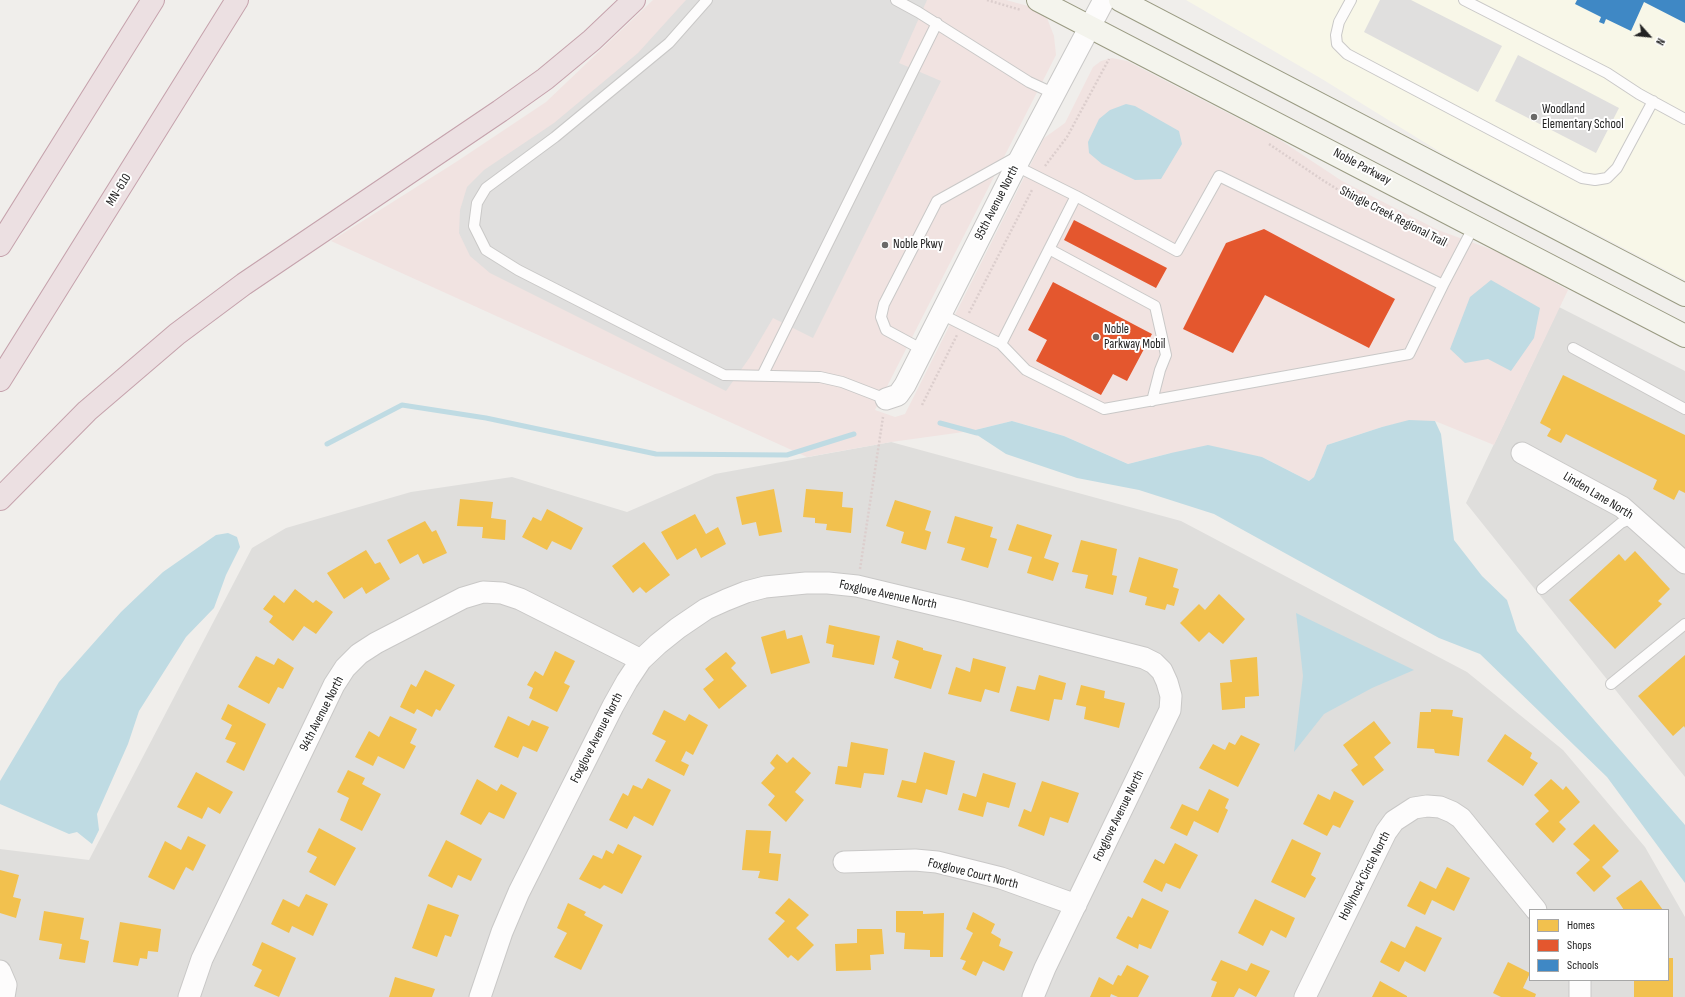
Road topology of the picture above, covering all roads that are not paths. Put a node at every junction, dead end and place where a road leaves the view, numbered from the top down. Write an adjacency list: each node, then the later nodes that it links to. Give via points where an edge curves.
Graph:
1 (153, 0): 19 (highway)
2 (237, 0): 29 (highway, MN-610)
3 (634, 0): 34 (highway, via 592,40 500,111 244,284 178,334 88,411)
4 (707, 0): 28 (lane, via 669,43 555,137 486,188 477,203 474,226 486,250 518,270 724,375)
5 (896, 0): 11 (lane)
6 (1038, 0): 12 (main road, Noble Parkway)
7 (1104, 0): 12 (street, 95th Avenue North)
8 (1120, 0): 22 (main road)
9 (1351, 0): 14 (lane, via 1339,22 1336,35 1338,44 1347,54 1582,178 1607,178 1617,168)
10 (1464, 0): 14 (lane, via 1607,73)
11 (937, 23): 13 (lane, via 1029,82); 28 (lane)
12 (1090, 26): 13 (street, 95th Avenue North); 18 (main road, Noble Parkway)
13 (1055, 94): 16 (street, 95th Avenue North)
14 (1653, 101): 15 (lane)
15 (1685, 119)
16 (1020, 159): 17 (lane, via 1039,177); 23 (street, 95th Avenue North); 27 (lane, via 937,201 884,304 881,317 886,330)
17 (1076, 196): 20 (lane); 21 (lane, via 1177,251 1219,176)
18 (1474, 226): 21 (lane); 24 (main road, Noble Parkway)
19 (0, 245)
20 (1049, 249): 25 (lane); 31 (lane, via 1155,306 1166,355)
21 (1442, 285): 31 (lane, via 1409,354)
22 (1685, 295)
23 (941, 314): 25 (lane); 27 (street, 95th Avenue North)
24 (1685, 336)
25 (1002, 344): 31 (lane, via 1026,370 1104,409)
26 (1573, 348): 32 (lane)
27 (923, 350): 30 (street, 95th Avenue North, via 898,395)
28 (762, 376): 30 (lane, via 820,377 842,382)
29 (0, 380)
30 (886, 399)
31 (1152, 400)
32 (1685, 409)
33 (1522, 453): 35 (street, Linden Lane North, via 1601,494)
34 (0, 499)
35 (1635, 517): 36 (street, Linden Lane North); 37 (lane, via 1621,523)
36 (1684, 560)
37 (1542, 589)
38 (1685, 624): 40 (lane)
39 (641, 660): 42 (street, Foxglove Avenue North, via 663,640 706,609 746,592 765,587 828,583 857,586 1144,658 1154,663 1162,670 1167,682 1171,696 1170,710); 47 (street, 94th Avenue North, via 520,598 502,593 483,592 463,598 359,654 334,685 202,959); 48 (street, Foxglove Avenue North, via 613,706 519,892 502,932)
40 (1611, 684)
41 (844, 862): 42 (street, Foxglove Court North, via 937,862 1001,878)
42 (1076, 905): 49 (street, Foxglove Avenue North)
43 (1535, 909): 50 (street, Hollyhock Circle North, via 1460,818 1440,807 1414,808 1394,821 1386,832)
44 (0, 971): 46 (street, via 6,985)
45 (1580, 981): 51 (street)
46 (4, 997)
47 (189, 997)
48 (480, 997)
49 (1033, 997)
50 (1306, 997)
51 (1580, 997)

